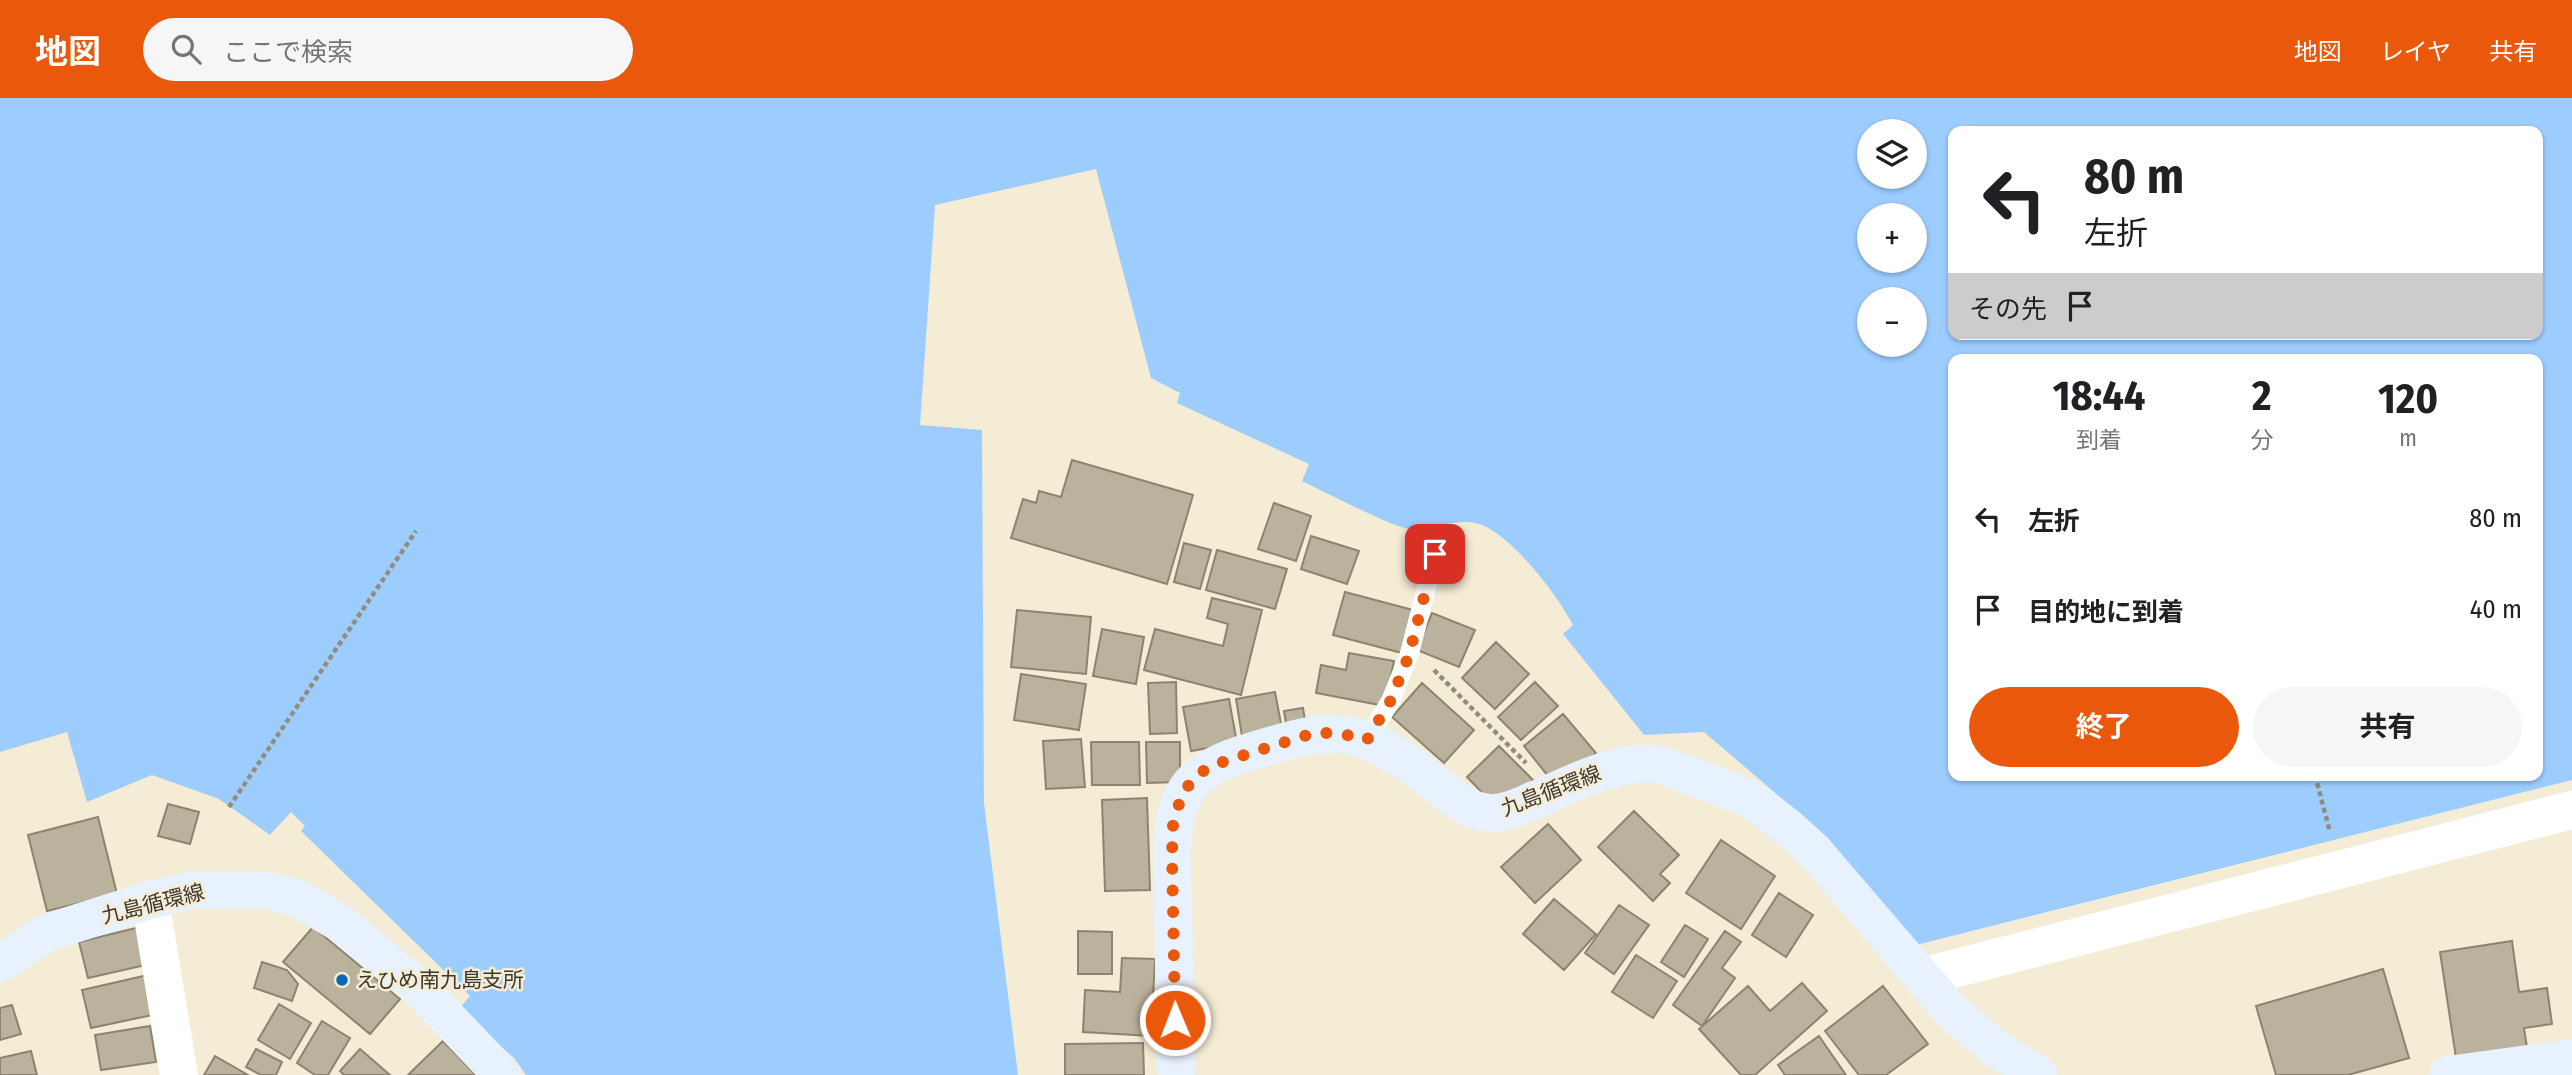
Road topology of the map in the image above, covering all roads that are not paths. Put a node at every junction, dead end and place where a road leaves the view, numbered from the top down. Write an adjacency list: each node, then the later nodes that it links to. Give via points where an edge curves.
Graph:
1 (1440, 536): 2 (lane, via 1409,655 1391,700)
2 (1367, 740): 6 (main road, 九島循環線, via 1404,758 1477,811 1503,813 1601,771 1646,763 1751,799 1814,851); 10 (main road, 九島循環線, via 1339,733 1301,737 1213,765 1194,777 1181,797 1173,825 1172,854)
3 (2572, 810): 6 (street)
4 (150, 900): 5 (main road, 九島循環線, via 46,933); 8 (street); 9 (main road, 九島循環線, via 229,888 297,898 340,923 420,989)
5 (0, 964)
6 (1922, 977): 11 (main road, 九島循環線, via 1974,1032)
7 (2572, 1058): 12 (main road)
8 (179, 1075)
9 (502, 1075)
10 (1177, 1075)
11 (2038, 1075)
12 (2448, 1075)

